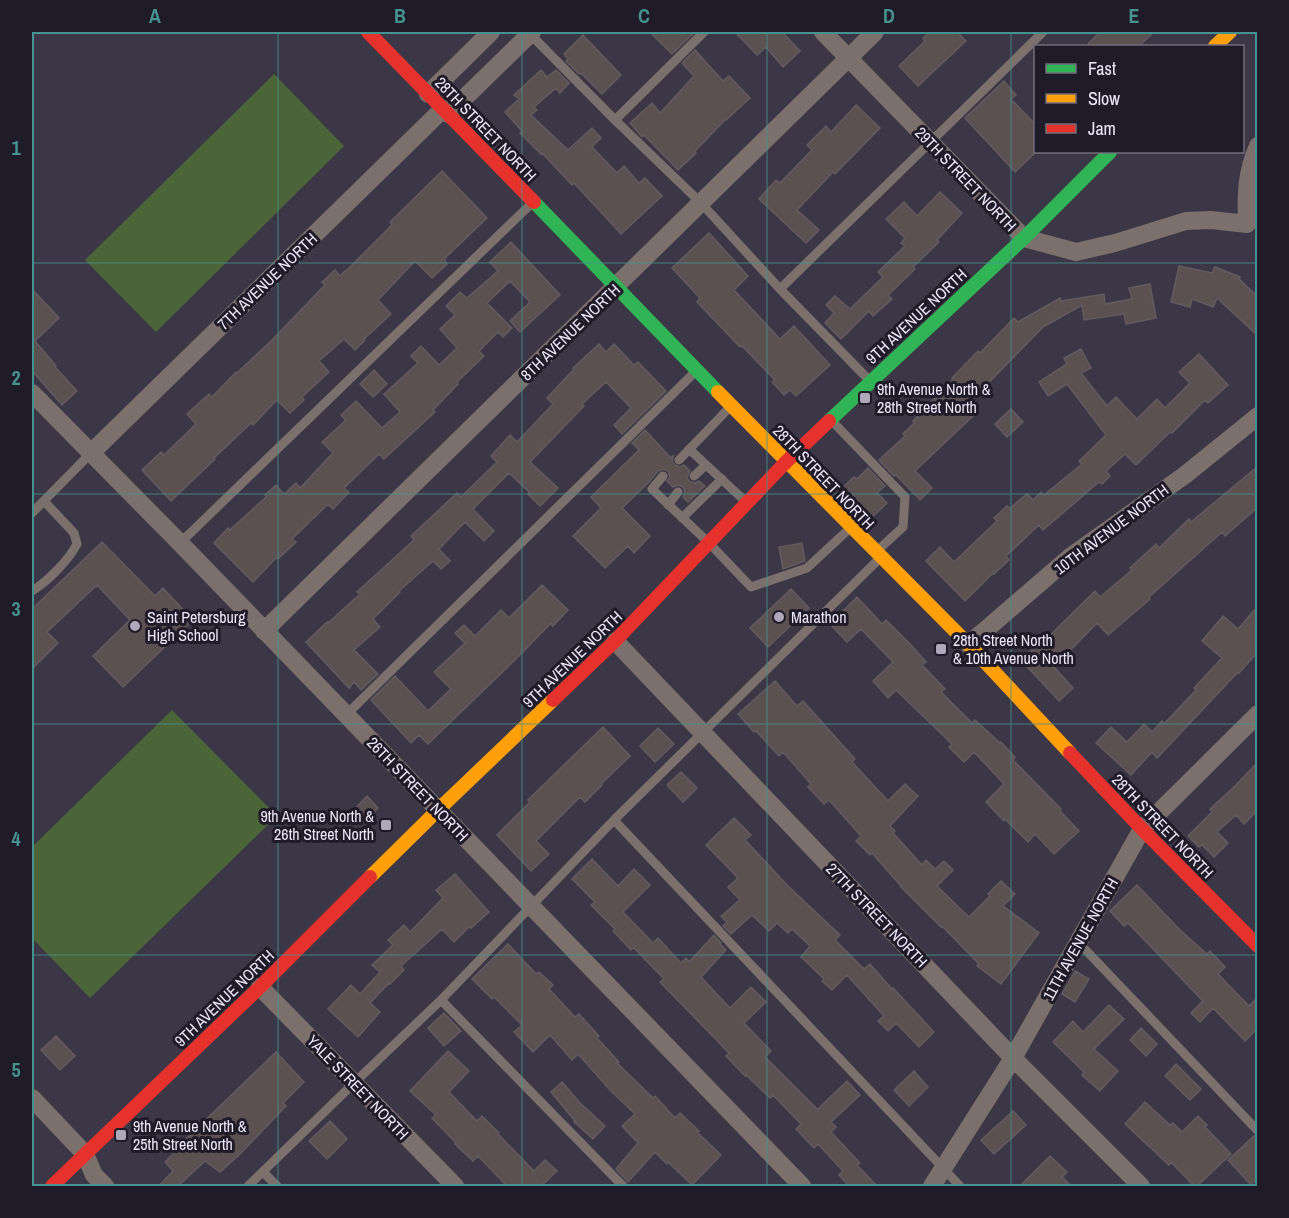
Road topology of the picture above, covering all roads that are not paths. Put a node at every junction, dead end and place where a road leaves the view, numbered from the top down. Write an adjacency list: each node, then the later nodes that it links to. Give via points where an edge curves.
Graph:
1 (368, 32): 11 (street, 28TH STREET NORTH)
2 (491, 32): 11 (street)
3 (530, 32): 12 (street, 7TH AVENUE NORTH); 13 (lane)
4 (704, 32): 13 (lane)
5 (823, 32): 10 (street, 29TH STREET NORTH)
6 (875, 32): 10 (street, 8TH AVENUE NORTH)
7 (1043, 32): 14 (lane)
8 (1230, 32): 9 (street)
9 (1216, 45)
10 (849, 58): 14 (street, 29TH STREET NORTH); 18 (street, 8TH AVENUE NORTH)
11 (428, 94): 12 (street, 28TH STREET NORTH)
12 (446, 111): 17 (street, 28TH STREET NORTH); 30 (street, 7TH AVENUE NORTH)
13 (615, 120): 18 (lane)
14 (930, 141): 20 (street, 29TH STREET NORTH); 22 (lane)
15 (1257, 146): 19 (street, 29TH STREET NORTH, via 1246,190)
16 (1109, 153): 20 (street, 9TH AVENUE NORTH)
17 (533, 202): 21 (street, 28TH STREET NORTH); 44 (lane)
18 (701, 203): 21 (street, 8TH AVENUE NORTH); 22 (lane)
19 (1252, 229): 20 (street, 29TH STREET NORTH, via 1211,220 1186,221 1076,252)
20 (1023, 238): 24 (street, 9TH AVENUE NORTH)
21 (616, 286): 23 (street, 28TH STREET NORTH); 48 (street, 8TH AVENUE NORTH)
22 (780, 289): 24 (lane)
23 (697, 370): 26 (street, 28TH STREET NORTH); 52 (lane)
24 (871, 382): 28 (street, 9TH AVENUE NORTH)
25 (32, 393): 30 (street, 26TH STREET NORTH)
26 (731, 406): 29 (lane); 32 (street, 28TH STREET NORTH)
27 (1257, 417): 50 (street, 10TH AVENUE NORTH, via 1185,475 1070,557)
28 (831, 419): 32 (street, 9TH AVENUE NORTH); 46 (lane, via 904,497 903,527)
29 (689, 449): 31 (lane); 33 (lane)
30 (91, 453): 38 (lane); 44 (street, 26TH STREET NORTH)
31 (679, 460)
32 (786, 462): 39 (street, 9TH AVENUE NORTH); 43 (street, 28TH STREET NORTH)
33 (706, 465): 35 (lane); 36 (lane)
34 (663, 476): 40 (lane, via 652,489)
35 (694, 476)
36 (722, 479): 39 (lane); 42 (lane)
37 (678, 492): 40 (lane)
38 (44, 501): 41 (lane); 47 (lane, via 74,534 77,544 72,554)
39 (747, 503): 45 (street, 9TH AVENUE NORTH)
40 (668, 505): 42 (lane)
41 (32, 513)
42 (682, 518): 45 (lane)
43 (850, 527): 45 (lane, via 807,568 751,587); 46 (street, 28TH STREET NORTH)
44 (180, 543): 48 (street, 26TH STREET NORTH)
45 (709, 543): 49 (street, 9TH AVENUE NORTH)
46 (878, 555): 50 (street, 28TH STREET NORTH); 53 (lane)
47 (32, 591)
48 (264, 631): 52 (street, 26TH STREET NORTH)
49 (615, 641): 53 (street, 27TH STREET NORTH); 54 (street, 9TH AVENUE NORTH)
50 (970, 646): 56 (street, 28TH STREET NORTH)
51 (1257, 714): 56 (street, 11TH AVENUE NORTH)
52 (346, 715): 54 (street, 26TH STREET NORTH)
53 (704, 732): 55 (lane); 62 (street, 27TH STREET NORTH)
54 (438, 810): 57 (street, 26TH STREET NORTH); 60 (street, 9TH AVENUE NORTH)
55 (614, 819): 57 (lane); 67 (lane)
56 (1142, 829): 58 (street, 11TH AVENUE NORTH); 59 (street, 28TH STREET NORTH)
57 (531, 906): 61 (lane); 75 (street, 26TH STREET NORTH)
58 (1078, 942): 62 (street, 11TH AVENUE NORTH); 65 (lane)
59 (1257, 946)
60 (260, 987): 63 (street, YALE STREET NORTH); 66 (street, 9TH AVENUE NORTH)
61 (441, 1000): 63 (lane); 74 (lane)
62 (1013, 1058): 67 (street, 11TH AVENUE NORTH); 78 (street, 27TH STREET NORTH)
63 (354, 1083): 68 (lane); 73 (street, YALE STREET NORTH)
64 (32, 1098): 66 (street)
65 (1257, 1131)
66 (85, 1154): 69 (street, 9TH AVENUE NORTH); 70 (street, via 94,1175)
67 (942, 1169): 76 (street, 11TH AVENUE NORTH); 77 (lane)
68 (263, 1172): 71 (lane); 72 (lane)
69 (52, 1186)
70 (105, 1186)
71 (248, 1186)
72 (277, 1186)
73 (455, 1186)
74 (623, 1186)
75 (802, 1186)
76 (932, 1186)
77 (960, 1186)
78 (1141, 1186)

